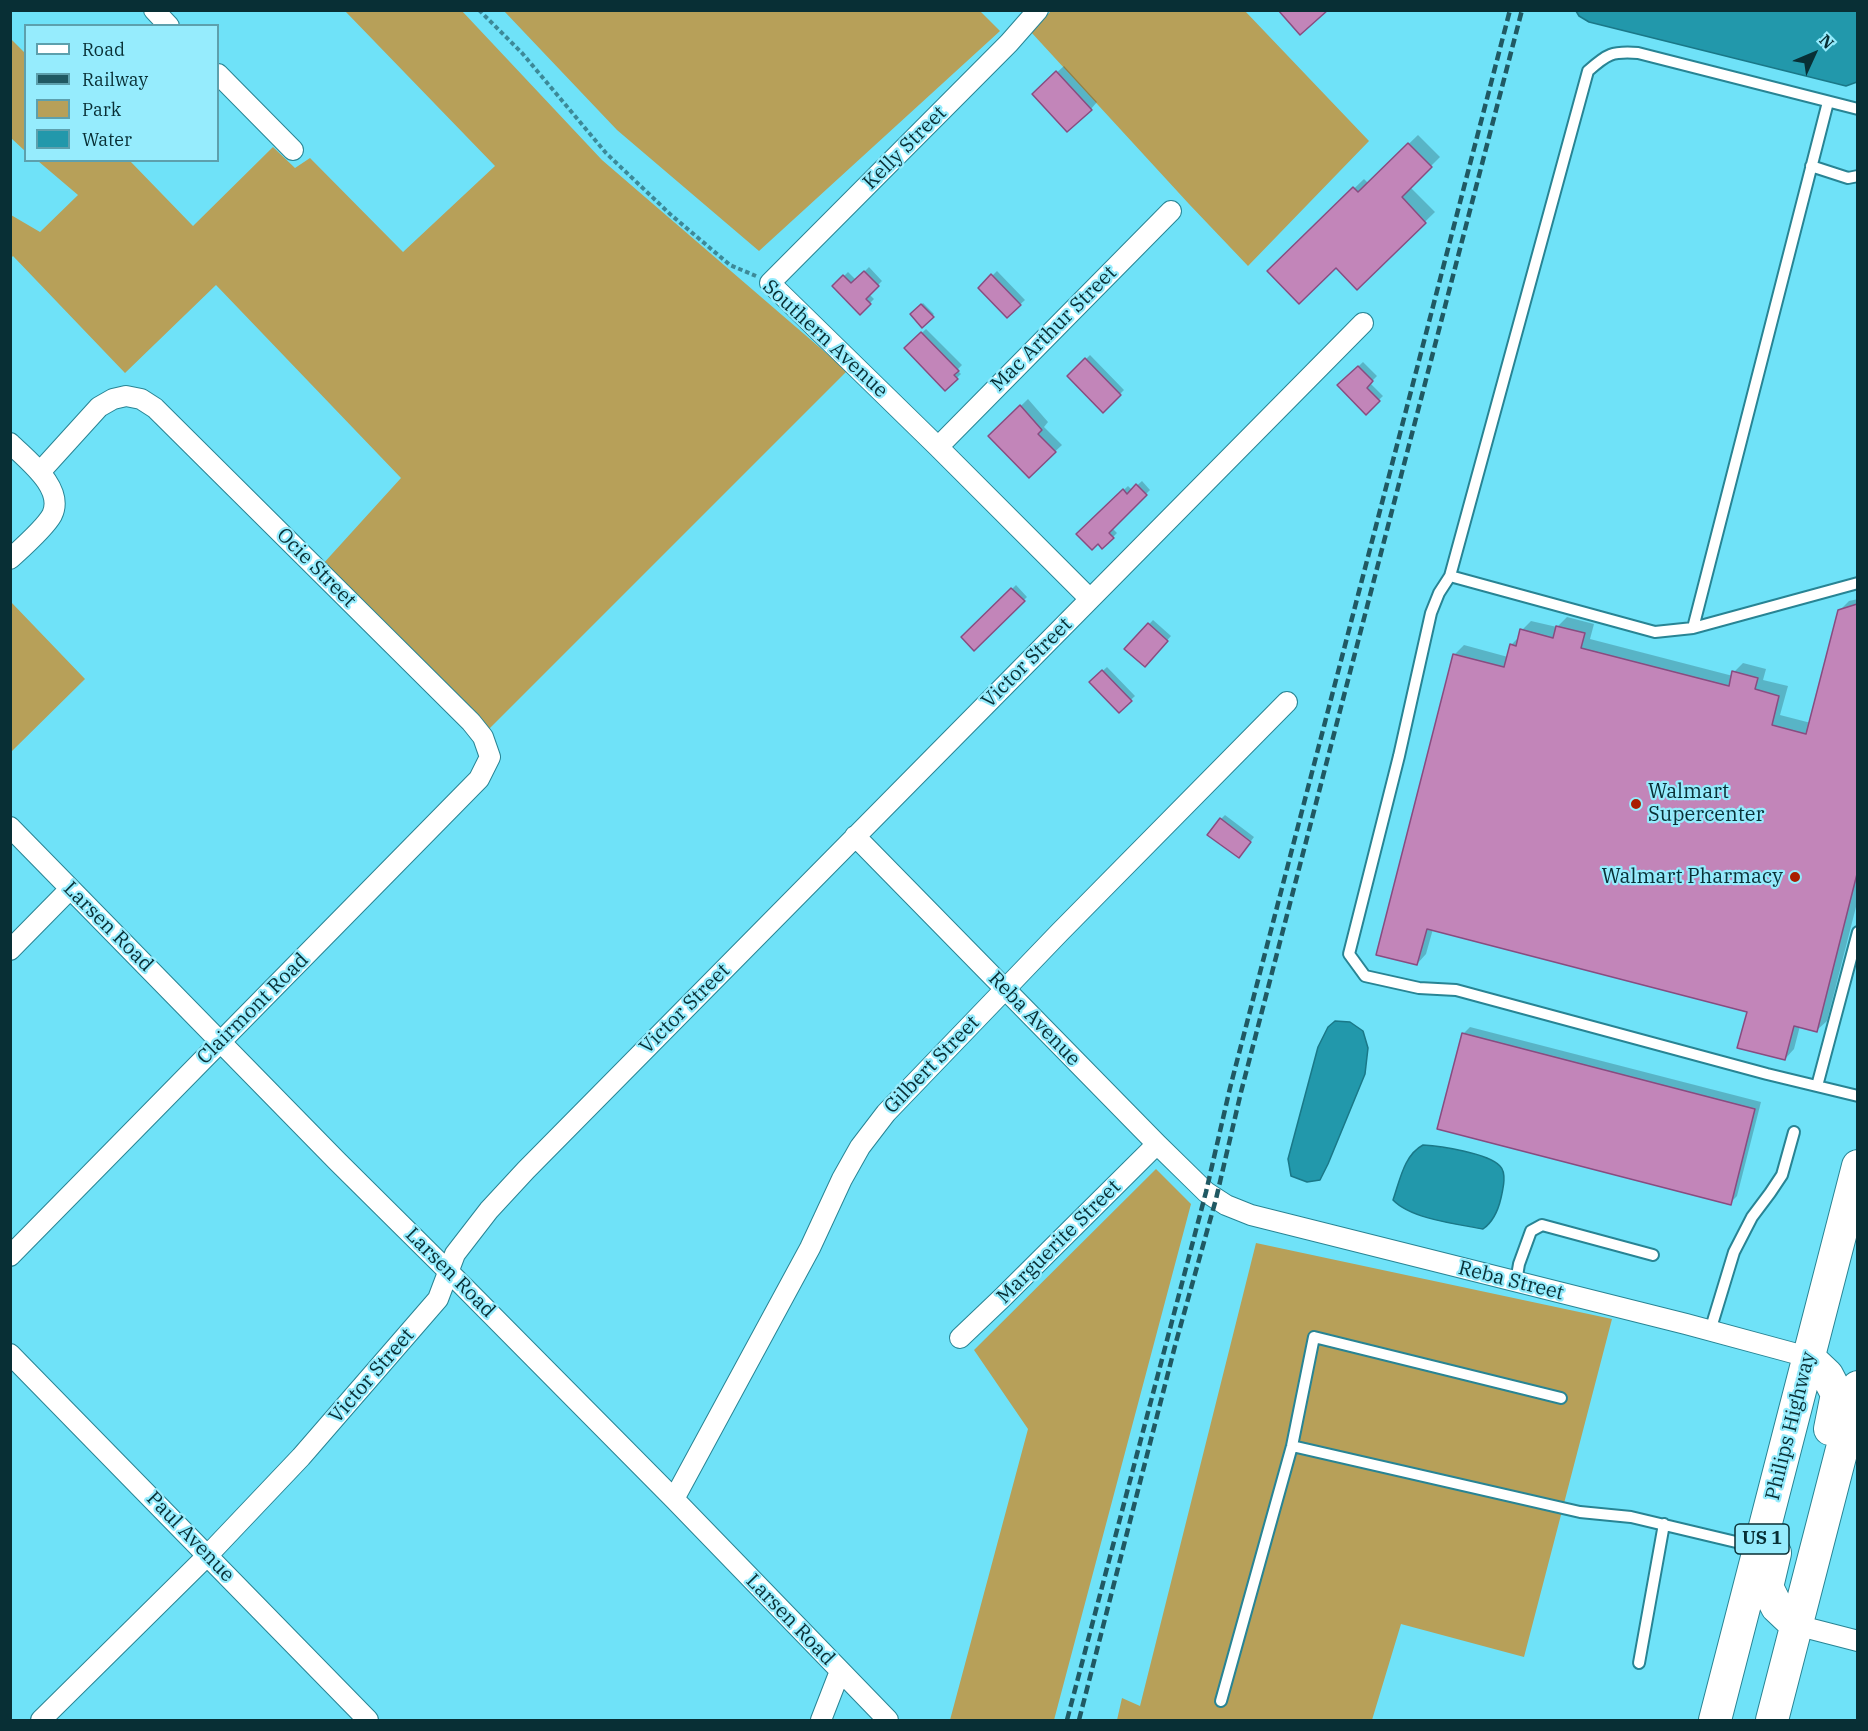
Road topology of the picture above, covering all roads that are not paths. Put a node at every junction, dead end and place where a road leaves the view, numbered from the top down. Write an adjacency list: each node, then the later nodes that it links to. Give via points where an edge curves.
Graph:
1 (154, 10): 3 (street)
2 (1038, 10): 11 (street, Kelly Street)
3 (167, 24)
4 (219, 75): 7 (street)
5 (1828, 102): 6 (lane); 8 (lane); 17 (lane, via 1638,53 1618,51 1588,71)
6 (1857, 109)
7 (293, 150)
8 (1810, 166): 9 (lane, via 1848,178); 20 (lane)
9 (1857, 176)
10 (1171, 211): 14 (street, Mac Arthur Street)
11 (770, 283): 14 (street, Southern Avenue)
12 (1363, 323): 19 (street, Victor Street)
13 (10, 443): 15 (street)
14 (938, 447): 19 (street, Southern Avenue)
15 (40, 472): 16 (street, via 54,495 52,515); 22 (street, Ocie Street, via 99,407 126,396 141,399 155,408 471,722 483,737)
16 (10, 559)
17 (1450, 576): 20 (lane, via 1655,632); 30 (lane, via 1431,613 1349,954 1365,976 1419,988 1455,990)
18 (1857, 583): 20 (lane)
19 (1090, 599): 24 (street, Victor Street)
20 (1693, 628)
21 (1287, 702): 28 (street, Gilbert Street)
22 (490, 757): 29 (street, Clairmont Road, via 479,779)
23 (10, 827): 25 (street, Larsen Road)
24 (855, 836): 28 (street, Reba Avenue); 38 (street, Victor Street, via 518,1178 455,1254)
25 (70, 889): 27 (street); 29 (street, Larsen Road)
26 (1857, 932): 30 (lane)
27 (10, 950)
28 (1005, 990): 33 (street, Reba Avenue); 50 (street, Gilbert Street, via 885,1113 860,1147)
29 (221, 1041): 37 (street, Clairmont Road); 38 (street, Larsen Road)
30 (1817, 1086): 31 (lane)
31 (1857, 1096)
32 (1794, 1132): 40 (lane, via 1782,1174 1752,1217 1734,1252)
33 (1157, 1144): 35 (street, Reba Avenue); 41 (street, Marguerite Street)
34 (1857, 1166): 43 (main road, Philips Highway / US 1)
35 (1216, 1199): 39 (street, Reba Street, via 1251,1215)
36 (1653, 1255): 39 (lane, via 1542,1225 1531,1231)
37 (10, 1256)
38 (448, 1271): 50 (street, Larsen Road); 53 (street, Victor Street, via 438,1299 301,1457)
39 (1516, 1282): 40 (street, Reba Street)
40 (1710, 1331): 43 (street, Reba Street)
41 (960, 1338)
42 (10, 1354): 53 (street, Paul Avenue)
43 (1808, 1357): 48 (main road, via 1827,1375 1837,1394 1825,1454); 49 (main road, Philips Highway / US 1)
44 (1857, 1387): 46 (main road, US 1)
45 (1561, 1398): 47 (lane, via 1314,1337)
46 (1853, 1422): 48 (main road, US 1)
47 (1292, 1446): 51 (lane, via 1580,1512); 58 (lane)
48 (1833, 1481): 54 (main road, US 1)
49 (1772, 1498): 52 (main road, Philips Highway / US 1); 54 (main road, via 1781,1527 1767,1587 1777,1607)
50 (674, 1499): 57 (street, Larsen Road)
51 (1664, 1524): 52 (lane); 56 (lane)
52 (1760, 1548): 63 (main road, Philips Highway / US 1)
53 (208, 1555): 59 (street, Paul Avenue); 60 (street, Victor Street)
54 (1796, 1625): 55 (street); 64 (main road, US 1)
55 (1857, 1641)
56 (1639, 1663)
57 (840, 1671): 61 (street); 62 (street, Larsen Road)
58 (1221, 1701)
59 (356, 1717)
60 (40, 1720)
61 (821, 1720)
62 (888, 1720)
63 (1715, 1720)
64 (1772, 1720)

